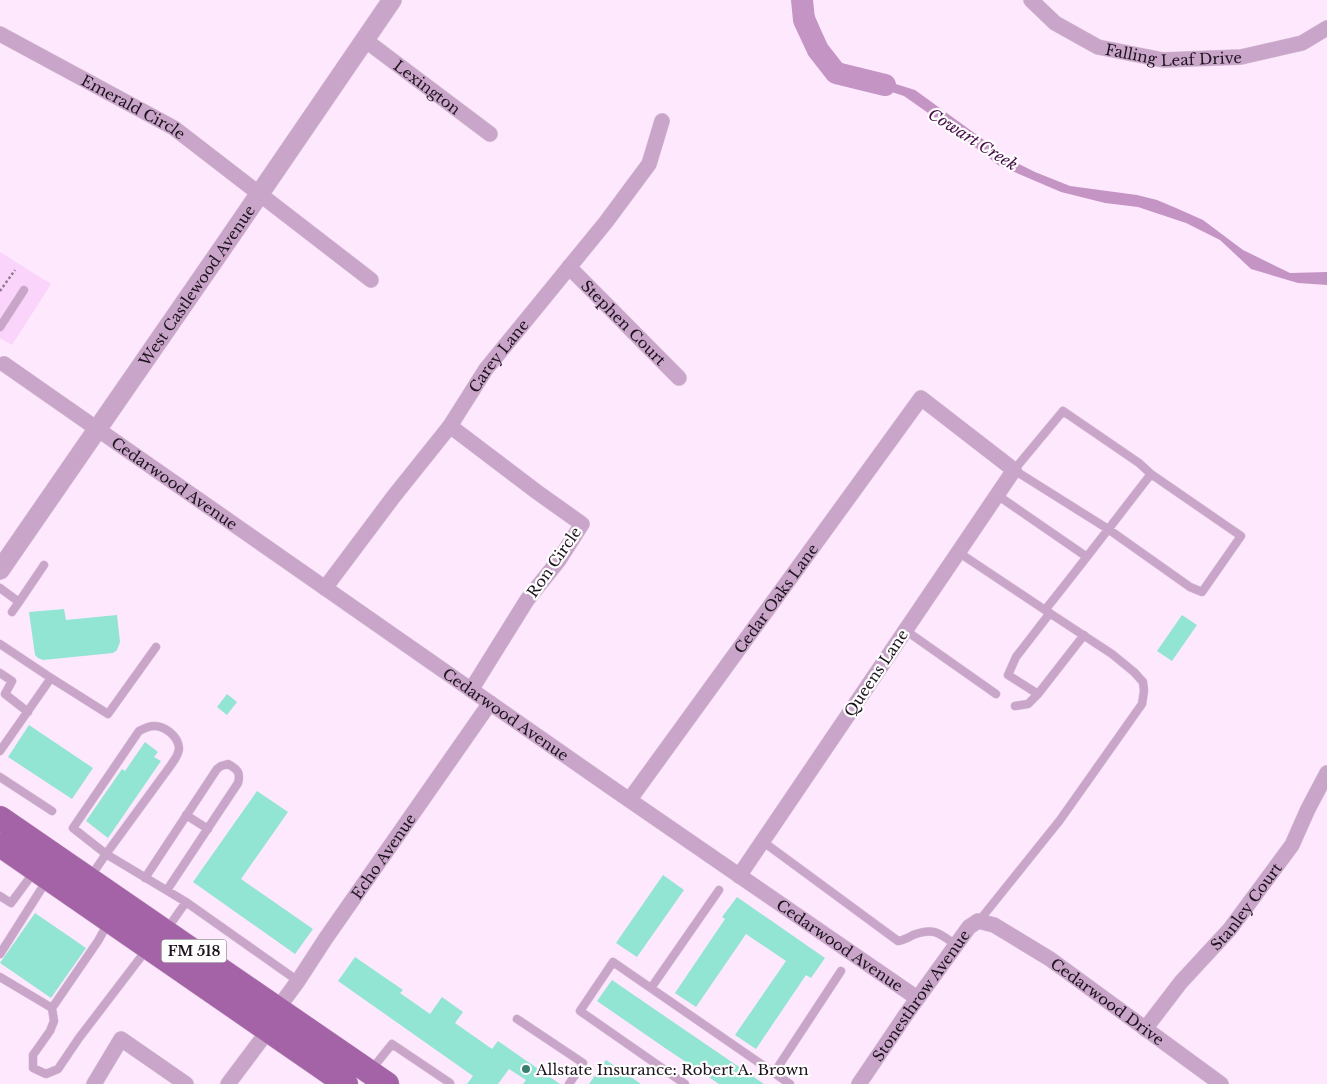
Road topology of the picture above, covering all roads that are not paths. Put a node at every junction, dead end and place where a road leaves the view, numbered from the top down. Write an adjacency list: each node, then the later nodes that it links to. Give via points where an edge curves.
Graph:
1 (392, 0): 5 (street, West Castlewood Avenue)
2 (1031, 0): 3 (street, Falling Leaf Drive, via 1055,24 1098,47 1163,60 1240,57 1302,43)
3 (1327, 28)
4 (0, 34): 8 (street, Emerald Circle, via 174,128)
5 (365, 40): 7 (street, Lexington); 8 (street, West Castlewood Avenue)
6 (662, 121): 9 (street, Carey Lane, via 649,164)
7 (490, 134)
8 (259, 194): 10 (street, Emerald Circle); 16 (street, West Castlewood Avenue)
9 (569, 267): 14 (street, Stephen Court); 15 (street, Carey Lane, via 486,369)
10 (371, 280)
11 (24, 290): 12 (lane)
12 (0, 327)
13 (2, 363): 16 (street, Cedarwood Avenue)
14 (679, 378)
15 (450, 426): 26 (street, Carey Lane); 36 (street, Ron Circle, via 582,524 528,600)
16 (97, 429): 24 (street, West Castlewood Avenue); 26 (street, Cedarwood Avenue)
17 (1014, 470): 18 (lane, via 1063,411); 19 (street, Queens Lane); 20 (lane); 45 (street, Cedar Oaks Lane, via 922,398)
18 (1151, 474): 20 (lane); 20 (lane, via 1241,536 1202,592 1190,587)
19 (997, 495): 21 (street, Queens Lane); 22 (lane)
20 (1108, 529): 22 (lane)
21 (958, 552): 29 (lane); 30 (street, Queens Lane)
22 (1087, 557): 29 (lane)
23 (44, 565): 27 (lane)
24 (0, 570)
25 (0, 588): 27 (lane)
26 (325, 588): 36 (street, Cedarwood Avenue)
27 (18, 602): 28 (lane)
28 (12, 612)
29 (1047, 612): 31 (lane); 38 (lane, via 1016,657 1008,675)
30 (905, 630): 37 (lane); 50 (street, Queens Lane)
31 (1084, 635): 38 (lane); 62 (lane, via 1115,656 1143,682 1142,704)
32 (0, 644): 35 (lane)
33 (156, 647): 35 (lane, via 108,714)
34 (0, 673): 41 (lane, via 12,681 5,694)
35 (51, 678): 41 (lane)
36 (471, 690): 39 (street, Cedarwood Avenue)
37 (996, 694)
38 (1038, 694): 40 (lane, via 1028,704)
39 (490, 703): 45 (street, Cedarwood Avenue); 69 (street, Echo Avenue)
40 (1015, 706)
41 (28, 712): 42 (lane)
42 (0, 751)
43 (1327, 773): 75 (street, Stanley Court, via 1292,845 1230,929 1181,982)
44 (0, 777): 46 (lane)
45 (630, 799): 54 (street, Cedarwood Avenue)
46 (52, 812)
47 (186, 814): 49 (lane); 49 (lane, via 217,769 228,764 237,769 238,783); 55 (lane)
48 (0, 818): 56 (main road, FM 518)
49 (208, 829): 57 (lane)
50 (762, 841): 54 (street, Queens Lane); 64 (lane, via 898,941 930,931 938,932)
51 (0, 845): 53 (main road, FM 518)
52 (106, 854): 52 (lane, via 178,755 177,741 163,728 154,726 139,731 73,828); 55 (lane); 56 (lane)
53 (42, 874): 56 (main road, FM 518); 59 (lane, via 11,903); 66 (lane)
54 (739, 876): 71 (street, Cedarwood Avenue)
55 (145, 878): 57 (lane)
56 (85, 890): 61 (main road, FM 518); 63 (main road, FM 518)
57 (167, 890): 60 (lane)
58 (719, 890): 70 (lane)
59 (0, 896)
60 (186, 902): 63 (lane); 69 (lane)
61 (109, 921): 65 (main road, FM 518); 72 (lane)
62 (985, 922): 64 (street, Stonesthrow Avenue, via 969,927); 75 (street, Cedarwood Drive, via 1050,959)
63 (165, 931): 73 (main road, FM 518)
64 (956, 945): 71 (street, Stonesthrow Avenue)
65 (148, 947): 72 (lane, via 58,1069 46,1074 33,1068 33,1055 50,1031 54,1021); 76 (main road, FM 518)
66 (0, 954)
67 (841, 971): 77 (lane)
68 (0, 977): 72 (lane)
69 (298, 981): 73 (street, Echo Avenue)
70 (651, 988): 77 (lane); 85 (lane, via 613,962 580,1011)
71 (918, 998): 87 (street, Stonesthrow Avenue)
72 (52, 1008)
73 (279, 1009): 76 (street, Echo Avenue); 78 (main road, FM 518)
74 (517, 1019): 84 (lane, via 583,1063)
75 (1145, 1029): 88 (street, Cedarwood Drive)
76 (267, 1030): 81 (street, Echo Avenue); 82 (main road, FM 518)
77 (774, 1073): 86 (lane)
78 (379, 1078): 83 (lane, via 392,1044)
79 (94, 1084): 80 (street, via 121,1039)
80 (186, 1084)
81 (228, 1084)
82 (346, 1084)
83 (449, 1084)
84 (569, 1084)
85 (685, 1084)
86 (790, 1084)
87 (859, 1084)
88 (1221, 1084)

